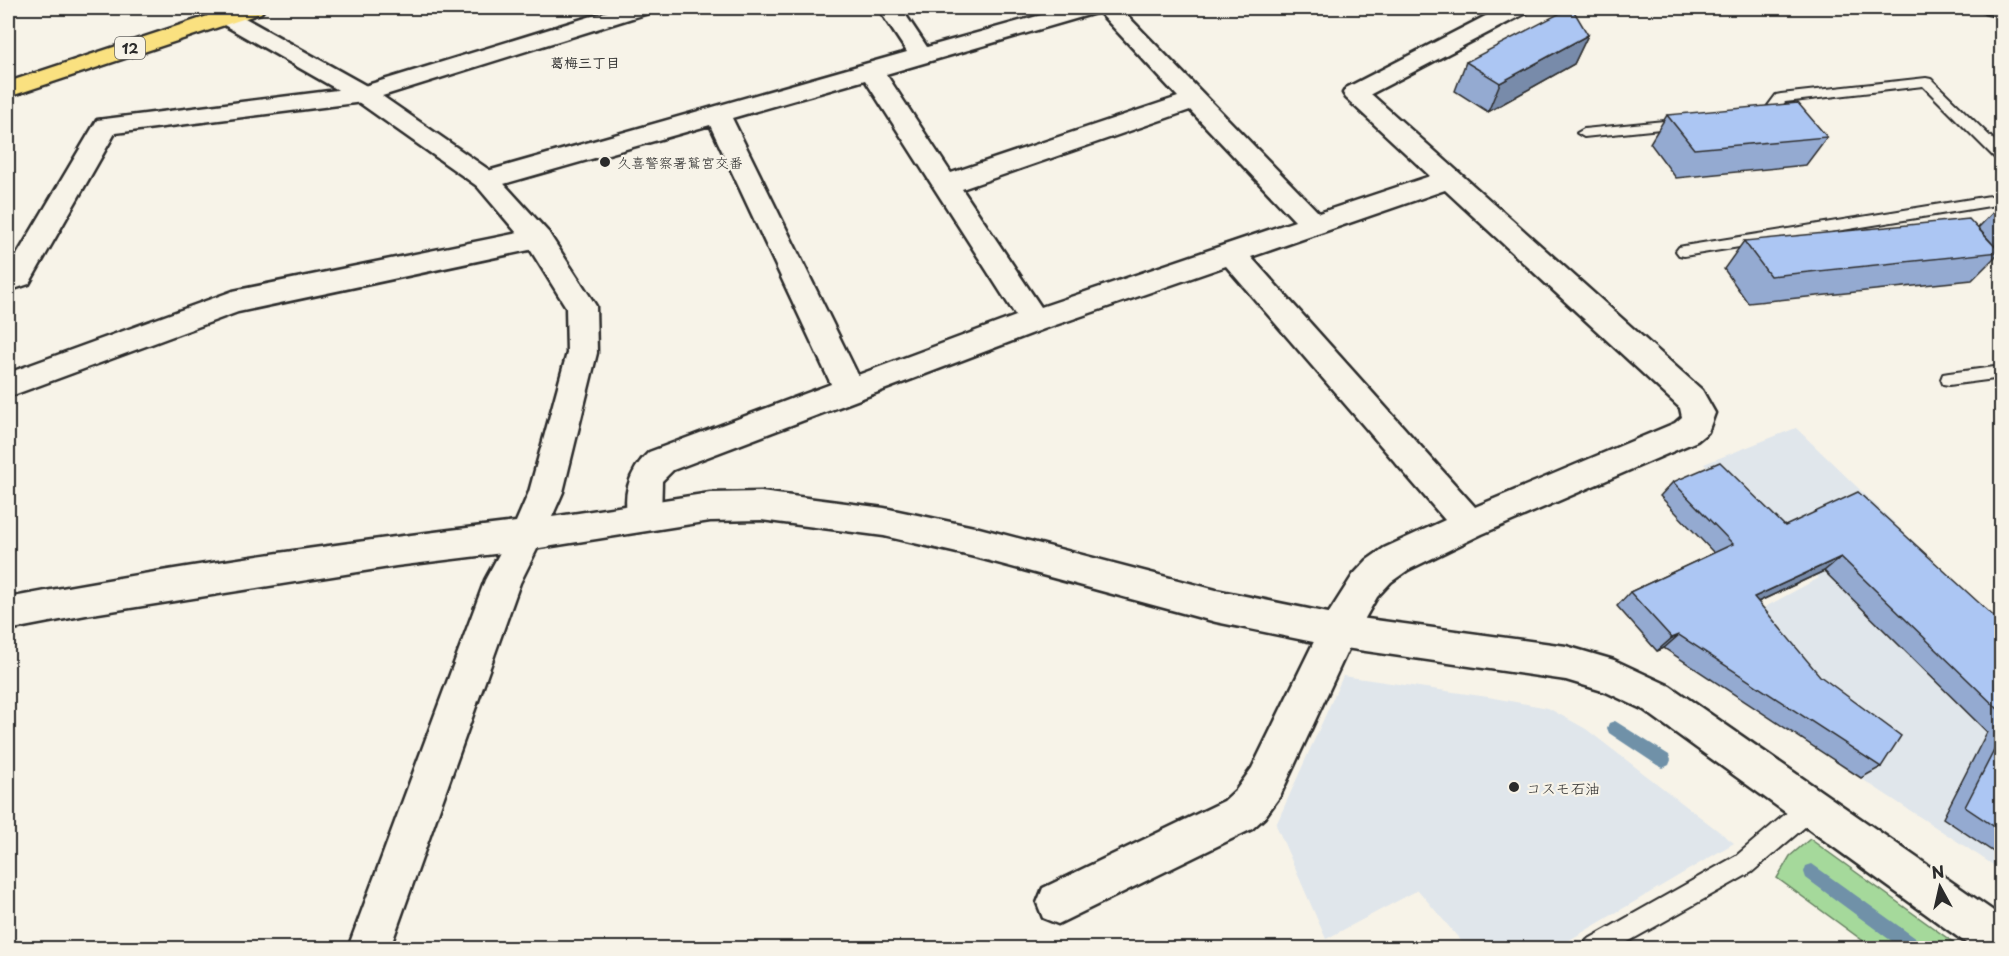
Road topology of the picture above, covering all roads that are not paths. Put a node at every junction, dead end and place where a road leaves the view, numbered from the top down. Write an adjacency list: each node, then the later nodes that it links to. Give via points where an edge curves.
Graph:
1 (253, 8): 9 (main road, 12)
2 (640, 8): 13 (street)
3 (890, 8): 10 (street)
4 (1090, 8): 10 (street)
5 (1108, 8): 14 (street)
6 (1518, 8): 20 (street, via 1355,93)
7 (1993, 8): 8 (street)
8 (2001, 10)
9 (219, 12): 12 (main road, 12); 13 (street)
10 (921, 56): 11 (street)
11 (870, 69): 15 (street); 22 (street)
12 (8, 90)
13 (363, 94): 21 (street); 28 (street, via 106,126 19,277)
14 (1194, 100): 22 (street); 24 (street)
15 (717, 113): 21 (street); 33 (street)
16 (1745, 117): 19 (lane, via 1768,115 1781,98 1926,82)
17 (1699, 122): 18 (lane)
18 (1584, 133)
19 (2001, 158)
20 (1449, 179): 24 (street); 35 (street, via 1671,380 1699,413 1697,423 1686,432)
21 (486, 180): 25 (street)
22 (944, 185): 29 (street)
23 (2001, 199): 26 (lane)
24 (1313, 224): 27 (street)
25 (538, 239): 32 (street, via 233,302); 36 (street, via 581,306 582,353 546,492)
26 (1684, 251)
27 (1231, 253): 29 (street); 35 (street)
28 (8, 281)
29 (1034, 321): 33 (street)
30 (2001, 372): 31 (lane)
31 (1948, 379)
32 (8, 385)
33 (850, 391): 34 (street, via 661,461 650,470 643,486)
34 (644, 516): 36 (street); 38 (street, via 710,507 761,506 884,522 1216,606)
35 (1470, 524): 38 (street, via 1379,571 1365,586)
36 (527, 535): 37 (street, via 396,551); 42 (street, via 503,580)
37 (8, 614)
38 (1338, 631): 39 (street, via 1566,663 1614,677 1658,698); 40 (street, via 1266,782 1250,804 1238,815)
39 (1811, 807): 41 (street); 43 (lane, via 1744,864)
40 (1059, 903)
41 (2001, 943)
42 (369, 948)
43 (1595, 948)

